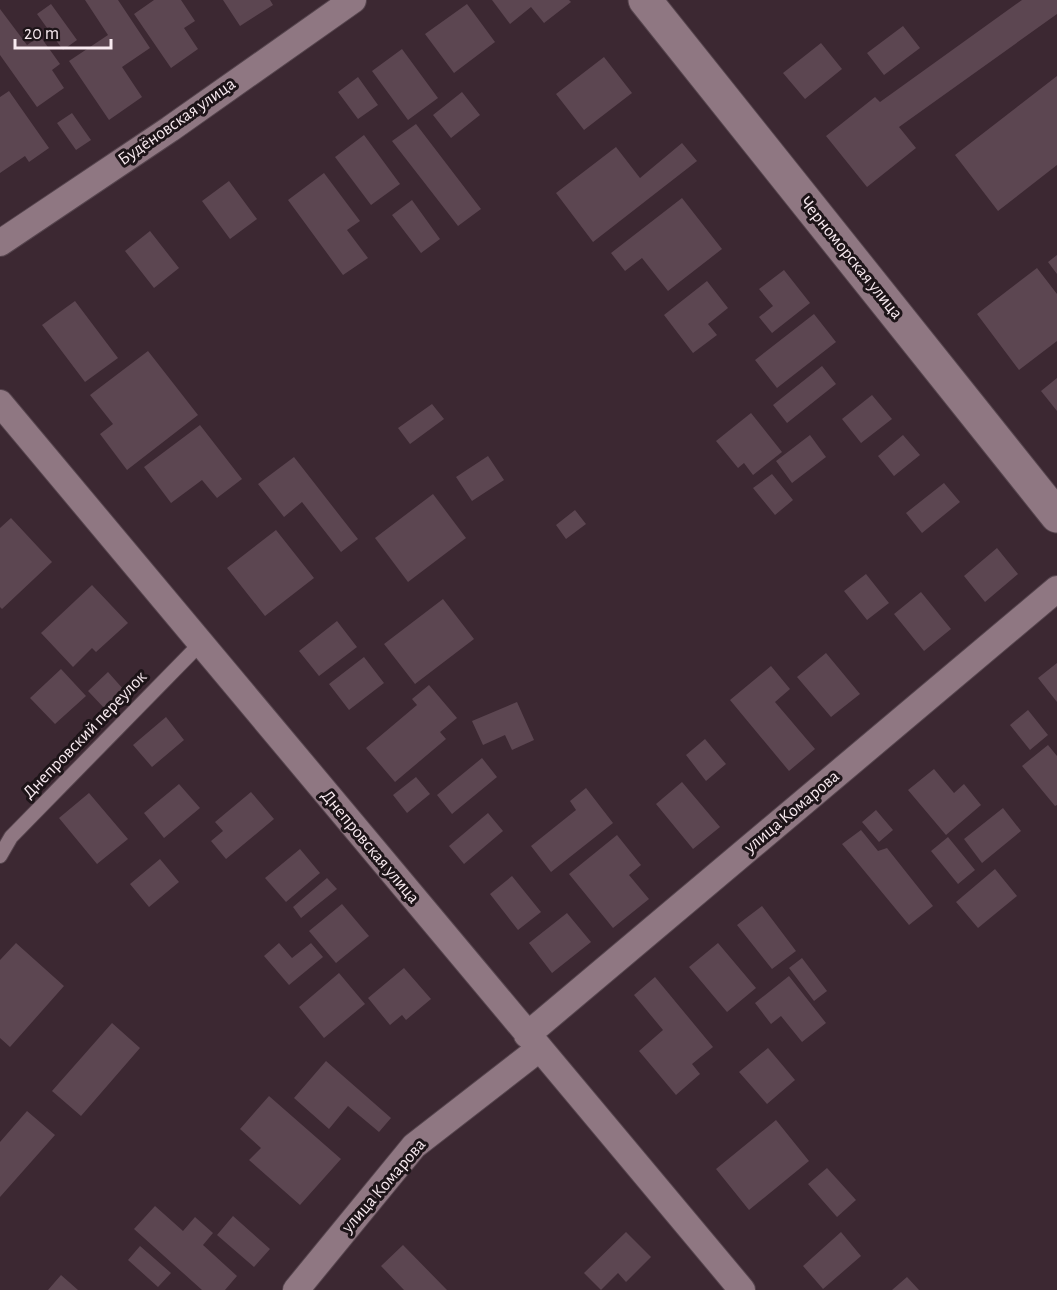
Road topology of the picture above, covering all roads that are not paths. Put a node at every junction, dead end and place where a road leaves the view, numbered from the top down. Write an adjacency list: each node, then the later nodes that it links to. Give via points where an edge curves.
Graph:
1 (353, 0): 3 (street, Будёновская улица)
2 (645, 0): 5 (street, Черноморская улица)
3 (0, 243)
4 (0, 403): 7 (street, Днепровская улица)
5 (1057, 516)
6 (1057, 589): 9 (street, улица Комарова)
7 (201, 643): 8 (lane, Днепровский переулок, via 11,837); 9 (street, Днепровская улица)
8 (0, 856)
9 (533, 1042): 10 (street, улица Комарова, via 414,1146); 11 (street, Днепровская улица)
10 (296, 1290)
11 (742, 1290)

